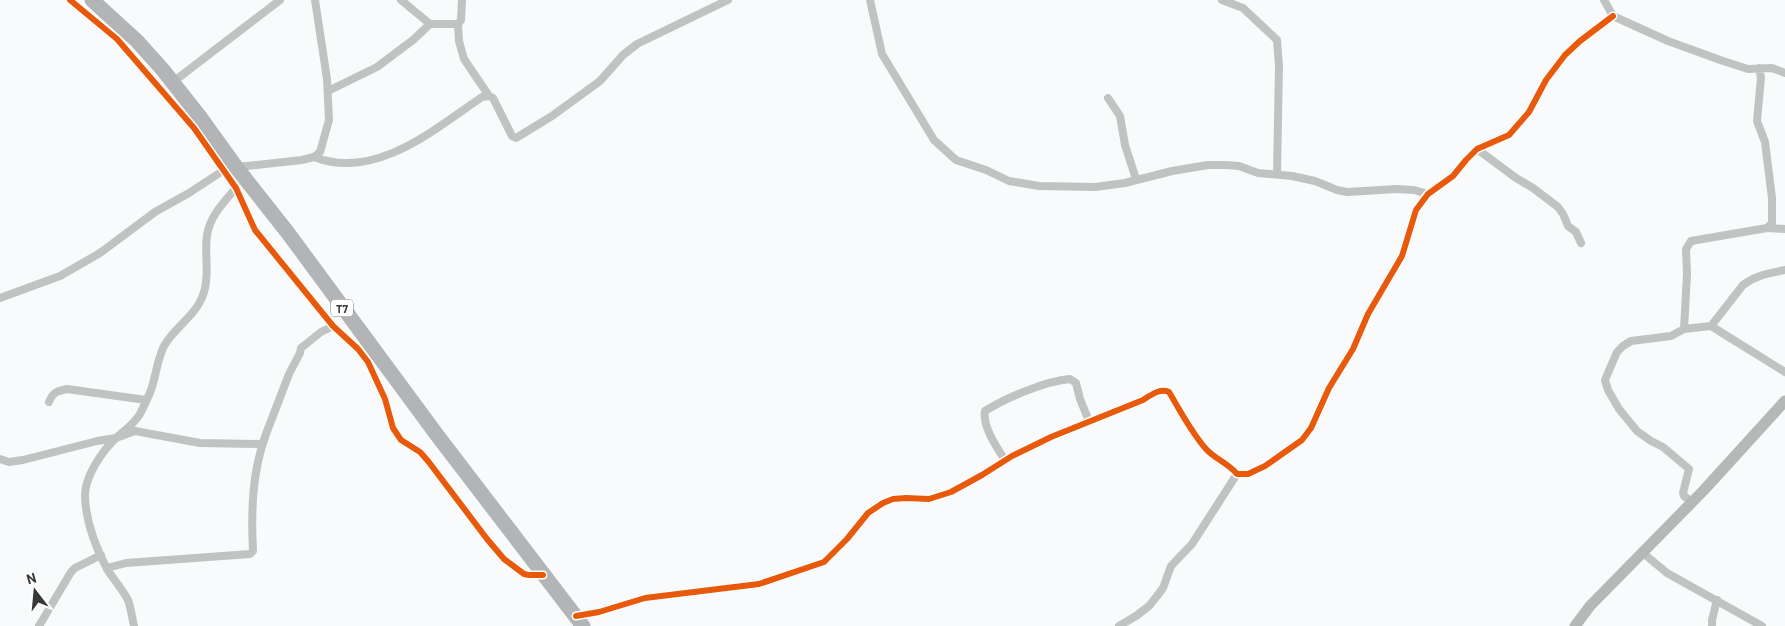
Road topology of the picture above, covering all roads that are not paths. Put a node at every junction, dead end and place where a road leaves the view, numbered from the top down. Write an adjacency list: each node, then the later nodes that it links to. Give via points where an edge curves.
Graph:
1 (70, 0): 22 (street, via 117,39)
2 (280, 0): 16 (street)
3 (315, 0): 17 (street)
4 (402, 0): 12 (street)
5 (462, 0): 13 (street)
6 (728, 0): 18 (street, via 637,44 600,82 516,138)
7 (870, 0): 24 (street, via 882,54 934,140 956,160 1009,181 1039,186 1095,187)
8 (1222, 0): 23 (street, via 1243,8 1277,40)
9 (1604, 0): 11 (street)
10 (100, 5): 16 (highway, T7)
11 (1613, 16): 14 (street, via 1723,61); 20 (street, via 1565,55 1546,80 1529,112 1509,134)
12 (430, 24): 13 (street); 17 (street, via 377,67)
13 (458, 24): 18 (street, via 464,59)
14 (1759, 68): 15 (street); 27 (street, via 1757,121 1765,142 1772,198 1772,223)
15 (1785, 73)
16 (173, 82): 22 (highway, T7, via 200,116)
17 (328, 91): 21 (street, via 329,120 320,152)
18 (489, 96): 21 (street, via 482,97 392,154 349,164)
19 (1108, 98): 24 (street, via 1120,116 1124,145)
20 (1477, 149): 26 (street, via 1453,176); 29 (street, via 1558,208)
21 (314, 157): 22 (street)
22 (230, 169): 25 (street); 31 (street, via 156,212 100,253 60,276); 49 (highway, T7, via 288,233)
23 (1277, 174): 24 (street, via 1258,173 1239,166 1208,165); 26 (street, via 1314,181 1342,191 1397,189)
24 (1136, 179)
25 (236, 188): 32 (street, via 255,230); 36 (street, via 209,225 204,293 197,309 170,337 164,348)
26 (1428, 194): 44 (street, via 1416,210 1402,256 1364,322 1311,428 1302,440 1265,466 1248,474)
27 (1767, 228): 28 (street); 34 (street, via 1691,241 1686,249)
28 (1785, 229)
29 (1581, 243)
30 (1785, 270): 33 (street, via 1748,281)
31 (0, 298)
32 (333, 326): 41 (street, via 301,348); 49 (street, via 368,362 385,399 393,428 401,440 428,461 504,559 524,574)
33 (1711, 326): 34 (street); 35 (street)
34 (1684, 329): 45 (street, via 1671,336 1631,341 1623,346 1605,384 1637,431 1689,469 1683,493)
35 (1785, 372)
36 (146, 400): 38 (street, via 66,388 56,391); 40 (street, via 134,423)
37 (1785, 401): 45 (main road)
38 (49, 402)
39 (1089, 421): 43 (street); 43 (street, via 1076,383 1070,379 1048,383 1004,400 985,411 984,416 991,437); 44 (street, via 1153,394 1169,392 1205,447)
40 (116, 438): 41 (street, via 135,431 200,443); 42 (street, via 15,462); 47 (street, via 98,460 86,487 91,529)
41 (262, 444): 48 (street, via 251,511 253,551 250,554 126,563)
42 (0, 459)
43 (1005, 460): 51 (street, via 937,497 893,499 883,503 868,513 824,562 759,584 645,598)
44 (1237, 474): 54 (street, via 1192,544 1172,566 1157,596 1149,606)
45 (1692, 502): 46 (main road)
46 (1643, 553): 50 (street, via 1668,573); 55 (main road, via 1590,606)
47 (101, 555): 48 (street); 52 (street, via 71,572)
48 (107, 568): 53 (street, via 129,602)
49 (543, 574): 51 (highway, T7)
50 (1717, 600): 56 (street); 57 (street)
51 (579, 621)
52 (39, 626)
53 (134, 626)
54 (1120, 626)
55 (1575, 626)
56 (1712, 626)
57 (1762, 626)

